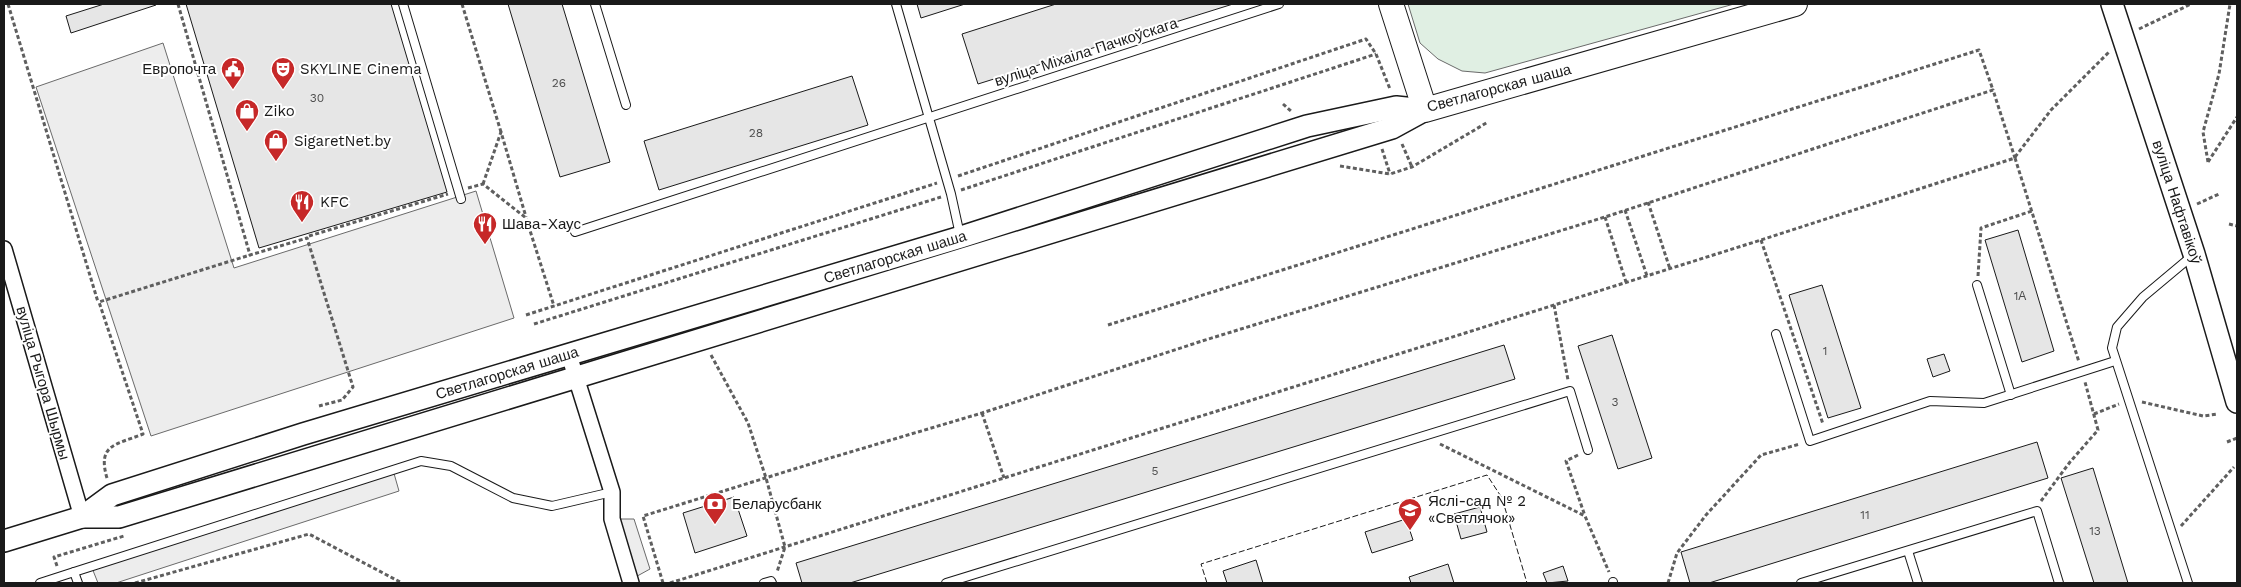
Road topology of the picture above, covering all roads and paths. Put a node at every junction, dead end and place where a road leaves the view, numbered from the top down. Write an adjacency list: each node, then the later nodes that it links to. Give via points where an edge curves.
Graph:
1 (8, 4): 49 (path)
2 (178, 4): 44 (path)
3 (403, 4): 29 (lane)
4 (462, 4): 20 (path)
5 (595, 4): 15 (lane)
6 (896, 4): 17 (lane)
7 (1279, 4): 17 (lane, вуліца Міхаіла Пачкоўскага)
8 (1391, 4): 16 (main road)
9 (1795, 4): 16 (main road, Светлагорская шаша)
10 (2112, 4): 13 (main road, вуліца Нафтавікоў)
11 (2191, 4): 13 (path)
12 (2230, 4): 18 (path, via 2219,74 2203,132 2208,162)
13 (2123, 38): 23 (path, via 2051,110); 32 (main road, вуліца Нафтавікоў)
14 (1993, 90): 23 (path); 30 (path); 52 (path, via 1979,50)
15 (626, 105)
16 (1425, 110): 40 (main road, Светлагорская шаша, via 1396,107 1307,126); 58 (main road, via 1392,128)
17 (930, 117): 38 (lane, вуліца Міхаіла Пачкоўскага); 40 (lane)
18 (2237, 117)
19 (1488, 122): 25 (path)
20 (501, 132): 27 (path); 35 (path)
21 (1395, 144): 25 (path, via 1402,143)
22 (1388, 146): 26 (path, via 1381,147)
23 (2015, 158): 33 (path); 41 (path)
24 (1340, 166): 26 (path)
25 (1412, 167): 26 (path)
26 (1390, 174)
27 (483, 184): 29 (path); 35 (path)
28 (2219, 194): 32 (path)
29 (460, 195): 39 (path)
30 (1648, 202): 31 (path); 45 (path)
31 (1625, 210): 34 (path); 46 (path)
32 (2181, 211): 43 (main road, вуліца Нафтавікоў)
33 (2032, 212): 48 (path, via 1980,228); 57 (path)
34 (1605, 217): 47 (path); 64 (path, via 1212,338)
35 (526, 218): 51 (path)
36 (2229, 224): 37 (path)
37 (2237, 226)
38 (575, 232)
39 (309, 236)
40 (961, 237): 54 (main road, Светлагорская шаша)
41 (1761, 240): 45 (path); 67 (path)
42 (4, 249): 80 (street, вуліца Рыгора Шырмы)
43 (2194, 254): 56 (lane, via 2143,297 2117,327 2112,348); 62 (main road, вуліца Нафтавікоў)
44 (250, 255): 49 (path); 63 (path, via 308,238 353,387 342,400)
45 (1670, 268): 46 (path)
46 (1646, 276): 47 (path)
47 (1626, 282): 50 (path)
48 (1978, 285): 60 (lane)
49 (98, 302): 77 (path, via 143,434 109,448 104,454 103,466)
50 (1554, 305): 59 (path); 75 (path)
51 (554, 306)
52 (1108, 325)
53 (1776, 334): 70 (lane)
54 (569, 355): 58 (street); 77 (main road, Светлагорская шаша)
55 (712, 359): 74 (path, via 748,423)
56 (2115, 361): 57 (lane); 61 (lane)
57 (2083, 371): 60 (lane); 65 (path)
58 (576, 378): 76 (street); 81 (main road)
59 (1570, 391): 68 (lane); 72 (lane)
60 (2011, 394): 67 (lane, via 1984,403 1930,401)
61 (2127, 400): 65 (path); 66 (path, via 2203,416); 82 (lane)
62 (2237, 402)
63 (319, 406)
64 (982, 414): 74 (path); 75 (path)
65 (2094, 414): 78 (path, via 2098,430)
66 (2218, 414)
67 (1826, 435): 70 (lane)
68 (1423, 436): 79 (path); 99 (lane)
69 (2237, 438): 71 (path)
70 (1810, 441): 100 (path, via 1761,455 1706,515 1677,553)
71 (2227, 442)
72 (1588, 450): 79 (path, via 1566,462)
73 (2234, 467): 82 (path)
74 (766, 478): 84 (path); 95 (path, via 643,516)
75 (1004, 478): 84 (path)
76 (612, 492): 86 (lane, via 552,506 513,498 451,466 421,461); 94 (street, via 612,520)
77 (112, 495): 80 (main road, Светлагорская шаша)
78 (2033, 512): 85 (lane); 103 (lane, via 2037,511)
79 (1585, 516): 89 (path)
80 (82, 517): 81 (main road); 83 (main road, Светлагорская шаша)
81 (119, 517): 88 (path, via 125,536 54,557)
82 (2172, 536): 104 (lane)
83 (4, 541)
84 (786, 547): 87 (path); 96 (path)
85 (1908, 550): 101 (lane); 102 (lane)
86 (74, 572): 88 (lane); 91 (lane)
87 (776, 574)
88 (60, 577): 90 (lane)
89 (1613, 582)
90 (40, 583)
91 (78, 583)
92 (135, 583): 93 (path, via 309,534)
93 (402, 583)
94 (632, 583)
95 (663, 583)
96 (670, 583)
97 (764, 583): 98 (lane)
98 (772, 583)
99 (946, 583)
100 (1668, 583)
101 (1801, 583)
102 (1918, 583)
103 (2059, 583)
104 (2188, 583)

